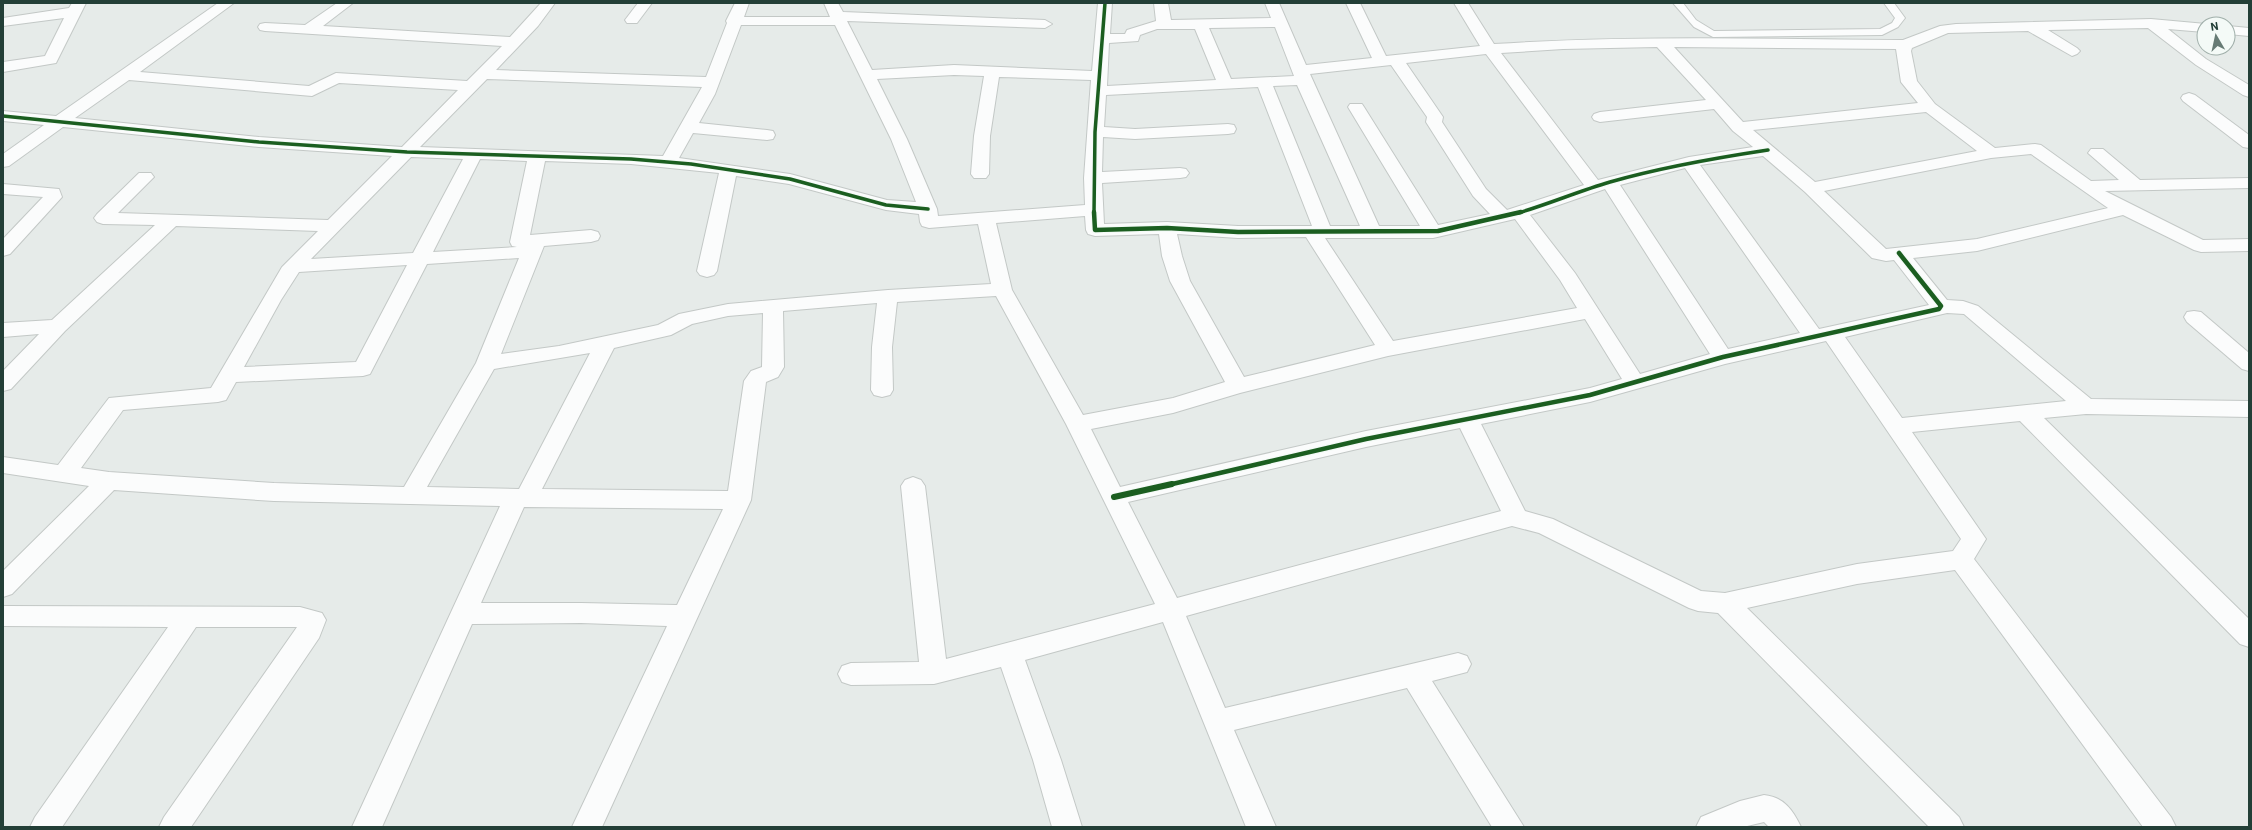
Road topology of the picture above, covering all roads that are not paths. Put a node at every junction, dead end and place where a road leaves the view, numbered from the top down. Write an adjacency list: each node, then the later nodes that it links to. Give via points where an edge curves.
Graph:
1 (227, 3): 38 (street)
2 (346, 3): 26 (street)
3 (548, 3): 30 (street)
4 (645, 3): 15 (street)
5 (742, 3): 17 (street)
6 (1105, 3): 29 (street)
7 (1161, 3): 21 (street)
8 (1272, 3): 18 (street)
9 (1353, 3): 35 (street)
10 (1461, 3): 33 (street)
11 (1678, 3): 12 (lane, via 1689,19 1701,29 1713,34 1882,32 1895,25 1900,18)
12 (1889, 3)
13 (77, 7): 16 (street); 36 (street, via 51,60)
14 (836, 13): 17 (street); 20 (street); 39 (street)
15 (632, 20)
16 (3, 22)
17 (733, 22): 42 (street)
18 (1281, 22): 22 (street); 40 (street)
19 (2151, 23): 23 (street); 25 (street); 46 (street, via 2201,62)
20 (1045, 24)
21 (1164, 25): 22 (street); 29 (street, via 1146,27 1132,33 1133,38)
22 (1201, 26): 45 (street)
23 (2031, 26): 32 (street, via 1945,30); 34 (street)
24 (265, 27): 26 (street)
25 (2196, 27)
26 (308, 30): 30 (street)
27 (2236, 31): 28 (street)
28 (2249, 32)
29 (1102, 39): 44 (street)
30 (514, 42): 41 (street)
31 (1661, 42): 32 (street); 33 (street); 48 (street)
32 (1905, 45): 50 (street, via 1903,51 1909,82)
33 (1490, 49): 35 (street); 75 (street)
34 (2072, 51)
35 (1389, 60): 40 (street); 83 (street, via 1435,117 1434,122 1479,192)
36 (3, 67)
37 (992, 73): 39 (street, via 954,70); 44 (street); 71 (street, via 982,136)
38 (123, 75): 41 (street, via 312,91 336,78); 53 (street)
39 (867, 75): 80 (street, via 899,139)
40 (1302, 75): 43 (street); 90 (street)
41 (477, 80): 42 (street); 61 (street)
42 (709, 82): 55 (street, via 706,94)
43 (1264, 83): 45 (street); 88 (street)
44 (1098, 84): 45 (street); 57 (street)
45 (1226, 85)
46 (2249, 92)
47 (2189, 98): 59 (street)
48 (1718, 104): 52 (street); 54 (street)
49 (1356, 107): 89 (street)
50 (1929, 107): 54 (street); 64 (street)
51 (3, 116): 53 (street)
52 (1600, 117)
53 (59, 121): 61 (street, via 258,142); 66 (street)
54 (1739, 127): 60 (street)
55 (686, 128): 58 (street); 67 (street)
56 (1228, 129): 57 (street, via 1136,134)
57 (1095, 132): 73 (street)
58 (767, 135)
59 (2249, 143)
60 (1768, 150): 68 (street); 78 (street)
61 (407, 152): 63 (street); 86 (street)
62 (2097, 153): 76 (street)
63 (474, 154): 65 (street); 96 (street)
64 (1991, 154): 77 (street, via 2035,149); 78 (street)
65 (537, 156): 67 (street); 93 (street, via 519,242)
66 (3, 162)
67 (668, 162): 69 (street)
68 (1689, 162): 75 (street); 107 (street)
69 (728, 170): 80 (street, via 790,179 886,205); 98 (street)
70 (1180, 173): 73 (street)
71 (980, 174)
72 (145, 177): 84 (street, via 103,218)
73 (1093, 178): 82 (street)
74 (2249, 183): 76 (street)
75 (1602, 185): 83 (street); 110 (street)
76 (2136, 185): 77 (street)
77 (2086, 186): 81 (street)
78 (1811, 188): 95 (street, via 1875,251 1886,255)
79 (3, 189): 94 (street, via 49,192 53,197)
80 (928, 209): 85 (street, via 929,222)
81 (2125, 209): 92 (street, via 2197,246); 95 (street, via 1977,245)
82 (1096, 210): 85 (street); 87 (street, via 1095,230)
83 (1510, 214): 89 (street); 103 (street, via 1560,266)
84 (172, 219): 86 (street); 105 (street)
85 (985, 219): 99 (street)
86 (334, 226): 97 (street)
87 (1167, 228): 88 (street, via 1238,232); 116 (street, via 1180,281)
88 (1317, 232): 90 (street); 109 (street)
89 (1433, 232): 90 (street)
90 (1373, 233)
91 (591, 236): 93 (street)
92 (2249, 245)
93 (534, 247): 96 (street); 111 (street)
94 (3, 250)
95 (1899, 253): 102 (street)
96 (420, 258): 97 (street); 113 (street, via 363,369)
97 (295, 266): 113 (street, via 271,300)
98 (707, 272)
99 (1002, 290): 100 (street); 122 (street)
100 (888, 296): 101 (street); 117 (street, via 882,347)
101 (773, 305): 108 (street, via 728,310 686,319 664,330); 131 (street, via 773,367 771,372 759,376 755,381)
102 (1941, 306): 107 (street, via 1932,312); 118 (street, via 1971,310)
103 (1590, 312): 109 (street); 114 (street)
104 (2194, 317): 112 (street)
105 (58, 326): 106 (street); 115 (street)
106 (3, 330)
107 (1822, 334): 110 (street); 123 (street)
108 (606, 343): 111 (street, via 559,353); 130 (street)
109 (1388, 349): 116 (street)
110 (1723, 357): 114 (street)
111 (487, 363): 128 (street)
112 (2249, 364)
113 (229, 375): 125 (street, via 218,395 118,403)
114 (1635, 383): 121 (street, via 1590,395)
115 (3, 384)
116 (1238, 386): 122 (street, via 1173,405)
117 (882, 390)
118 (2086, 406): 119 (street); 120 (street)
119 (2249, 409)
120 (2026, 413): 123 (street); 141 (street)
121 (1467, 419): 129 (street, via 1366,439); 132 (street, via 1512,511)
122 (1077, 424): 129 (street)
123 (1898, 426): 133 (street, via 1974,539)
124 (3, 465): 125 (street)
125 (64, 474): 126 (street)
126 (109, 481): 128 (street, via 274,492); 134 (street)
127 (913, 486): 144 (street)
128 (411, 495): 130 (street)
129 (1114, 497): 136 (street)
130 (521, 498): 131 (street); 137 (street)
131 (739, 500): 139 (street)
132 (1512, 517): 135 (street, via 1545,525 1698,601); 136 (street)
133 (1961, 560): 135 (street, via 1856,574); 158 (street)
134 (3, 587)
135 (1725, 603): 157 (street)
136 (1170, 609): 142 (street); 147 (street)
137 (463, 614): 139 (street, via 581,613); 150 (street)
138 (3, 616): 140 (street)
139 (684, 616): 151 (street)
140 (189, 617): 148 (street); 149 (street, via 300,617 313,620 310,630)
141 (2249, 636)
142 (1010, 655): 144 (street); 152 (street, via 1047,760)
143 (1458, 664): 146 (street)
144 (934, 673): 145 (street)
145 (851, 674)
146 (1414, 676): 147 (street); 154 (street)
147 (1218, 722): 153 (street)
148 (44, 827)
149 (174, 827)
150 (367, 827)
151 (587, 827)
152 (1067, 827)
153 (1261, 827)
154 (1509, 827)
155 (1711, 827): 156 (street, via 1758,808 1774,811)
156 (1786, 827)
157 (1949, 827)
158 (2161, 827)

